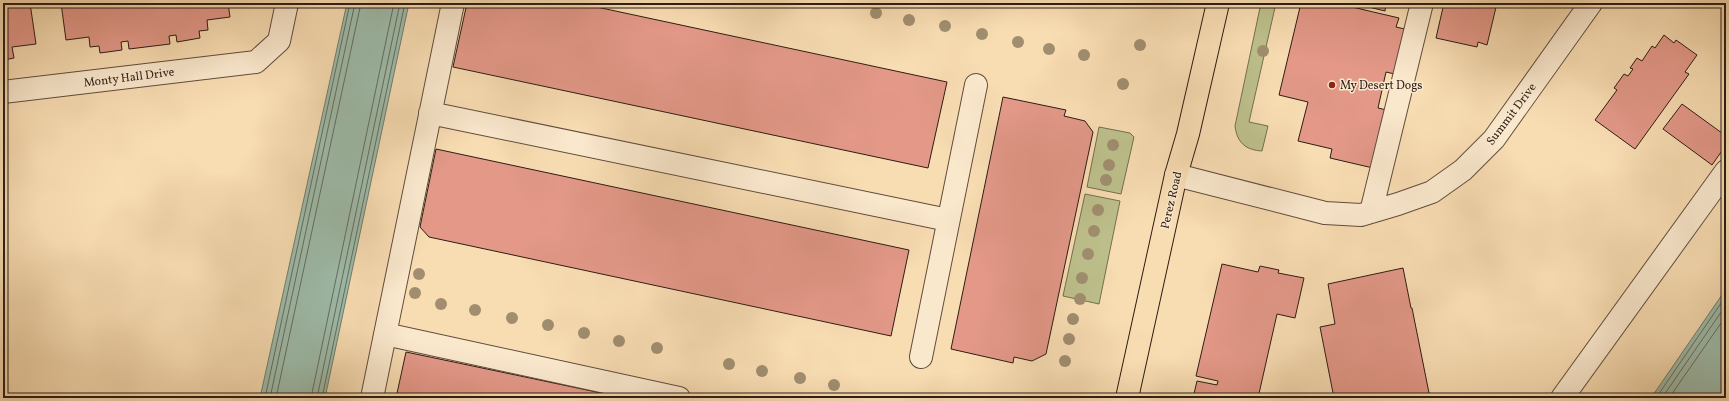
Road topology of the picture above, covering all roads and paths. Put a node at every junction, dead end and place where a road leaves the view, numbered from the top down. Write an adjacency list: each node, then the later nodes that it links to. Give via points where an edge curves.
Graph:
1 (288, 3): 7 (street, Monty Hall Drive, via 279,41 256,62)
2 (453, 3): 8 (street)
3 (1218, 3): 10 (main road, Perez Road)
4 (1422, 3): 11 (street)
5 (1590, 3): 11 (street, Summit Drive, via 1494,139 1463,170 1432,192)
6 (976, 85): 12 (street)
7 (3, 92)
8 (430, 113): 12 (street); 13 (street)
9 (1726, 171): 18 (street)
10 (1176, 175): 11 (street, Summit Drive, via 1325,214 1361,215); 17 (main road, Perez Road)
11 (1371, 212)
12 (948, 220): 14 (street)
13 (385, 334): 15 (street); 16 (street)
14 (921, 357)
15 (372, 398)
16 (679, 398)
17 (1127, 398)
18 (1562, 398)

